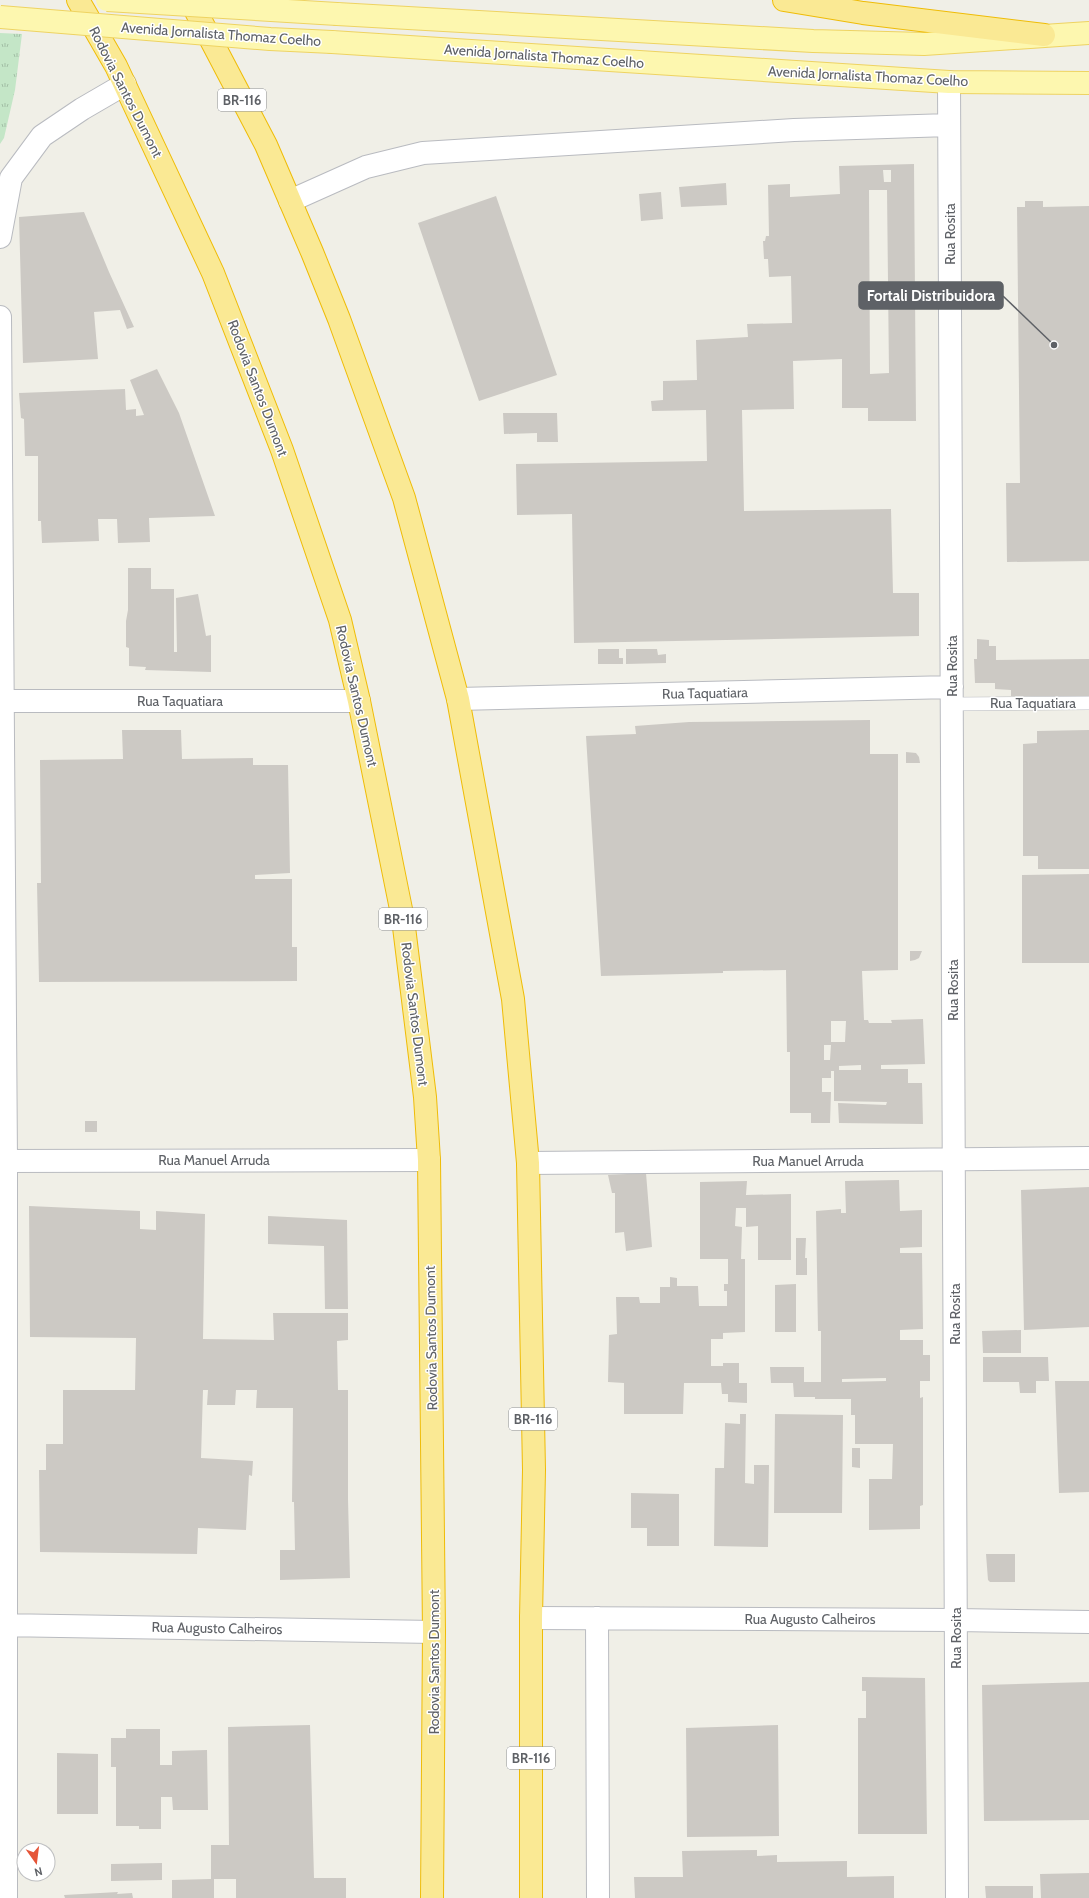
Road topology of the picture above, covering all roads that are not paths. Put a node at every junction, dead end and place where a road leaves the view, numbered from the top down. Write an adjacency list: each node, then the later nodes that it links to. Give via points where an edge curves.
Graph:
1 (78, 0): 10 (highway, Rodovia Santos Dumont / BR-116)
2 (107, 0): 7 (main road, Avenida Jornalista Thomaz Coelho, bridge, via 813,41 924,44)
3 (190, 0): 12 (highway, BR-116, via 266,145)
4 (784, 0): 7 (highway, via 863,13)
5 (0, 17): 8 (main road, Avenida Jornalista Thomaz Coelho, bridge, via 270,39)
6 (1089, 33): 7 (main road, Avenida Jornalista Thomaz Coelho)
7 (1044, 36)
8 (949, 82): 9 (main road, Avenida Jornalista Thomaz Coelho); 11 (street, Rua Rosita)
9 (1089, 83)
10 (125, 84): 13 (street, via 42,136 11,178); 18 (highway, Rodovia Santos Dumont / BR-116, via 214,273 282,450 340,620)
11 (950, 125): 12 (street, via 794,130 423,153 366,167); 15 (street, Rua Rosita)
12 (290, 201): 16 (highway, BR-116, via 339,319 404,498)
13 (0, 237)
14 (0, 317): 17 (street)
15 (952, 696): 16 (street, Rua Taquatiara); 19 (lane, Rua Taquatiara); 22 (street, Rua Rosita)
16 (458, 699): 24 (highway, BR-116, via 513,999)
17 (2, 701): 18 (street, Rua Taquatiara); 23 (street)
18 (359, 701): 21 (highway, Rodovia Santos Dumont / BR-116, via 403,919 425,1097)
19 (1089, 703)
20 (1089, 1158): 22 (street, Rua Manuel Arruda)
21 (429, 1160): 23 (street, Rua Manuel Arruda); 30 (highway, Rodovia Santos Dumont / BR-116)
22 (954, 1160): 24 (street, Rua Manuel Arruda); 27 (street, Rua Rosita)
23 (3, 1161): 29 (street)
24 (528, 1163): 25 (highway, BR-116, via 534,1470)
25 (531, 1618): 26 (street, Rua Augusto Calheiros); 33 (highway, BR-116)
26 (597, 1618): 27 (street, Rua Augusto Calheiros); 34 (street)
27 (956, 1620): 28 (street, Rua Augusto Calheiros); 35 (street, Rua Rosita)
28 (1089, 1622)
29 (3, 1625): 30 (street, Rua Augusto Calheiros); 31 (street)
30 (434, 1632): 32 (highway, Rodovia Santos Dumont / BR-116)
31 (6, 1898)
32 (432, 1898)
33 (531, 1898)
34 (598, 1898)
35 (957, 1898)

